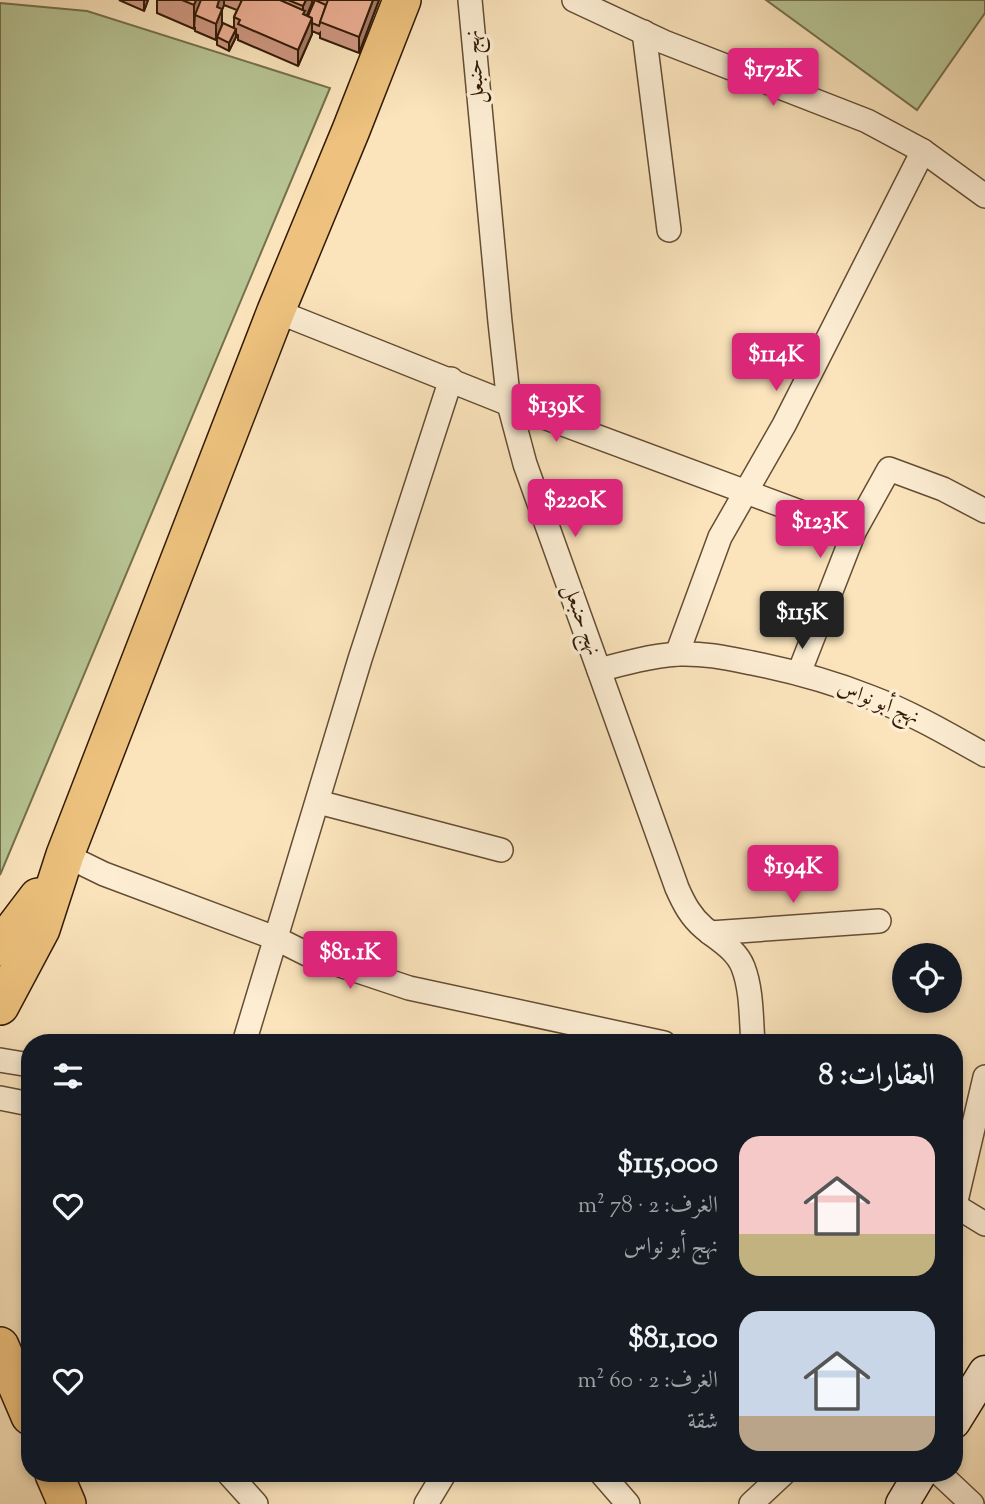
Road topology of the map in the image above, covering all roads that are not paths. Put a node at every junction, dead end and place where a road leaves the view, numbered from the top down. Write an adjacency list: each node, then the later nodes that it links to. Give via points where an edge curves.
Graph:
1 (402, 0): 8 (main road)
2 (470, 0): 10 (street, نهج حنبعل)
3 (574, 0): 4 (street)
4 (644, 32): 5 (street, via 867,121); 7 (street)
5 (923, 151): 6 (street); 11 (street)
6 (985, 196)
7 (669, 230)
8 (276, 310): 9 (street); 20 (main road)
9 (451, 379): 10 (street); 18 (street)
10 (509, 404): 11 (street); 15 (street, نهج حنبعل, via 525,464)
11 (747, 493): 13 (street); 14 (street, via 720,537)
12 (985, 511): 13 (street, via 890,469)
13 (854, 532): 16 (street)
14 (677, 654): 15 (street, نهج أبو نواس); 16 (street, نهج أبو نواس, via 709,654)
15 (599, 670): 22 (street, نهج حنبعل, via 677,888 687,910)
16 (799, 673): 17 (street, نهج أبو نواس, via 872,697)
17 (985, 755)
18 (318, 802): 19 (street); 23 (street)
19 (501, 850)
20 (63, 860): 23 (street); 24 (main road); 25 (main road, via 41,929)
21 (879, 921): 22 (street)
22 (710, 933): 28 (street, نهج حنبعل, via 733,950 743,966)
23 (275, 938): 26 (street); 27 (street, via 307,954 409,988)
24 (0, 947)
25 (0, 1006)
26 (247, 1034)
27 (622, 1034)
28 (752, 1034)
29 (0, 1060): 30 (street)
30 (21, 1064)
31 (985, 1077): 34 (street)
32 (0, 1098): 33 (street)
33 (21, 1102)
34 (963, 1168)
35 (963, 1211): 36 (street)
36 (985, 1224)
37 (0, 1346): 39 (main road)
38 (985, 1372): 40 (main road)
39 (21, 1386)
40 (963, 1407)
41 (57, 1482): 48 (main road)
42 (236, 1482): 49 (street)
43 (439, 1482): 50 (street)
44 (609, 1482): 51 (street)
45 (774, 1482): 52 (street)
46 (915, 1482): 53 (main road)
47 (949, 1482): 54 (street)
48 (67, 1504)
49 (256, 1504)
50 (426, 1504)
51 (628, 1504)
52 (751, 1504)
53 (902, 1504)
54 (972, 1504)

